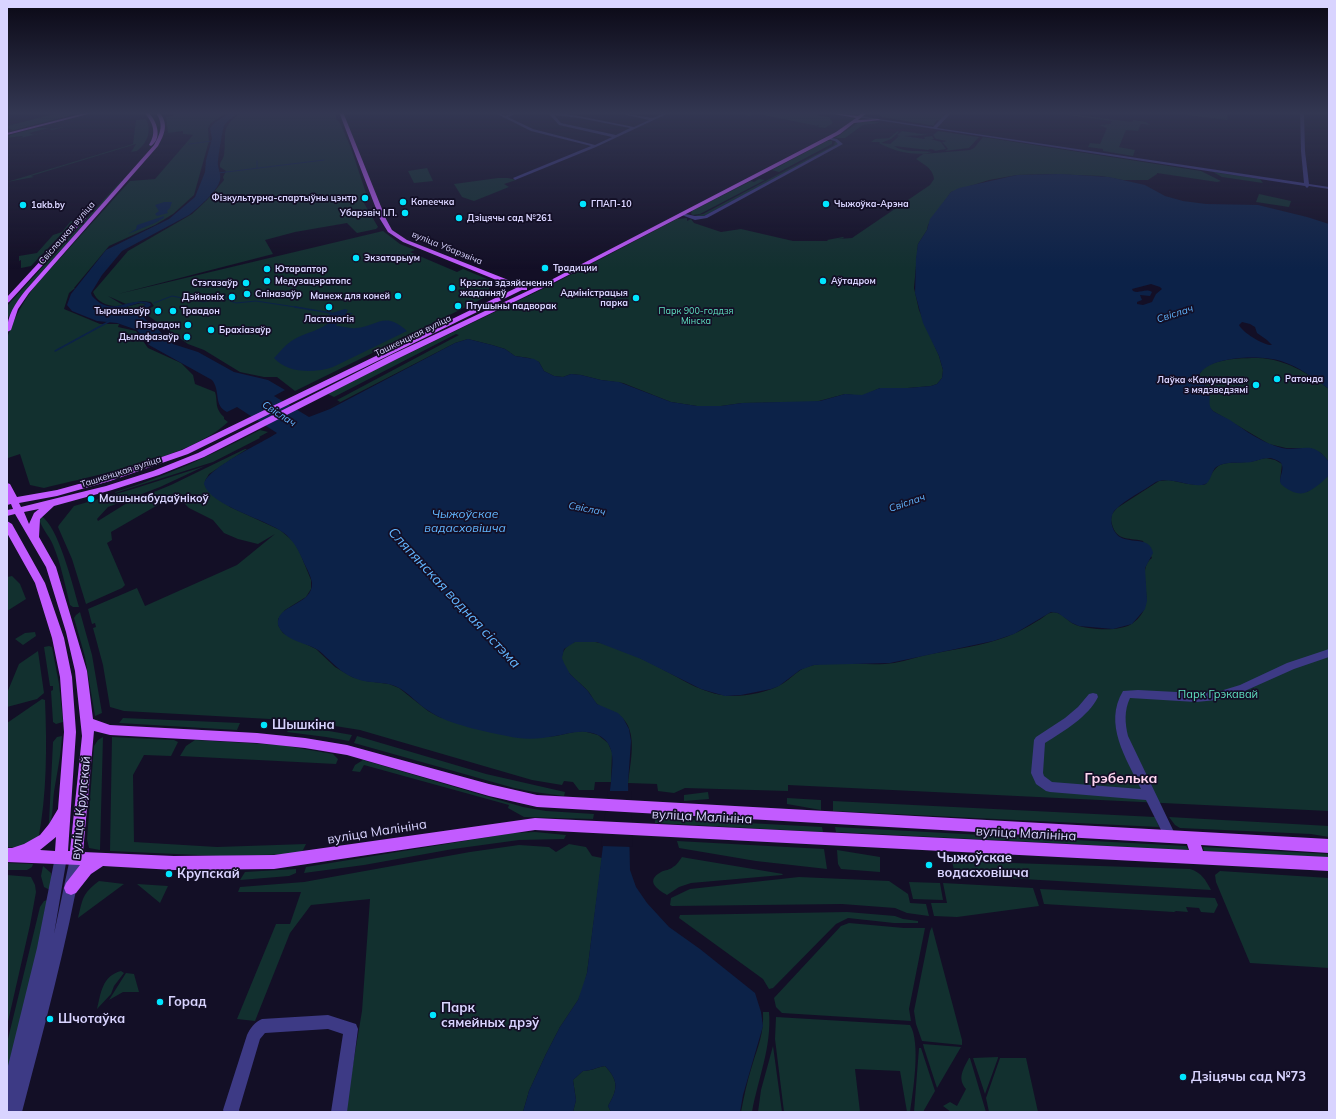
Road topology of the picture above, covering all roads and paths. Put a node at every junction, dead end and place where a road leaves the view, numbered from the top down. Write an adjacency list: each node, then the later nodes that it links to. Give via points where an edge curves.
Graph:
1 (134, 164): 18 (main road, Свіслацкая вуліца)
2 (140, 164): 22 (main road, Свіслацкая вуліца, via 27,292 15,310)
3 (361, 164): 17 (main road, вуліца Убарэвіча, via 390,231 405,241)
4 (551, 164): 10 (street)
5 (767, 164): 13 (main road)
6 (777, 164): 14 (main road, Ташкенцкая вуліца)
7 (803, 164): 14 (street, via 705,217 696,218)
8 (1168, 164): 11 (street)
9 (1306, 164): 11 (street)
10 (515, 179)
11 (1307, 186): 12 (street)
12 (1329, 189)
13 (674, 212): 14 (main road); 15 (main road)
14 (681, 214): 19 (main road, Ташкенцкая вуліца)
15 (565, 267)
16 (533, 282): 17 (main road, Ташкенцкая вуліца)
17 (522, 288): 19 (main road, вуліца Убарэвіча); 23 (main road, Ташкенцкая вуліца, via 286,402)
18 (17, 290): 20 (main road); 21 (main road, Свіслацкая вуліца)
19 (530, 292): 23 (main road, Ташкенцкая вуліца, via 295,407)
20 (7, 294)
21 (7, 301)
22 (7, 330)
23 (244, 428): 25 (main road, Ташкенцкая вуліца, via 133,471); 26 (main road, Ташкенцкая вуліца, via 201,455 156,473)
24 (7, 486): 25 (main road, вуліца Крупскай)
25 (10, 502): 27 (main road, вуліца Крупскай)
26 (57, 502): 27 (main road, Ташкенцкая вуліца); 30 (main road, via 36,517 33,525)
27 (18, 511): 28 (main road, Ташкенцкая вуліца); 30 (main road, вуліца Крупскай)
28 (7, 513)
29 (7, 524): 36 (main road, вуліца Крупскай, via 40,583 58,638 66,677 70,732)
30 (34, 537): 33 (main road, вуліца Крупскай, via 51,567 71,632 81,671)
31 (1329, 653): 37 (street, via 1217,696 1128,694 1121,709 1122,736)
32 (1094, 697): 37 (street, via 1082,712 1062,728 1040,740 1037,773 1040,780 1050,787)
33 (88, 721): 34 (main road, вуліца Малініна, via 92,725); 35 (main road, вуліца Крупскай)
34 (110, 730): 35 (main road, вуліца Малініна); 39 (main road, вуліца Малініна, via 257,738 312,744 347,750 537,801)
35 (88, 736): 36 (main road, вуліца Малініна, via 75,746); 45 (main road, вуліца Крупскай)
36 (68, 758): 38 (main road, вуліца Крупскай)
37 (1150, 795): 39 (street)
38 (65, 809): 42 (main road, via 45,840); 43 (main road, вуліца Крупскай)
39 (1170, 836): 40 (main road, вуліца Малініна)
40 (1191, 838): 41 (main road, вуліца Малініна); 44 (main road)
41 (1329, 846)
42 (8, 855): 43 (main road, вуліца Малініна)
43 (61, 857): 45 (main road, вуліца Малініна); 49 (street, вуліца Крупскай, via 38,981)
44 (1199, 857): 46 (main road, вуліца Малініна, via 530,824 274,862 174,863); 47 (main road, вуліца Малініна)
45 (76, 858): 46 (main road, вуліца Малініна); 48 (street, вуліца Крупскай)
46 (103, 859): 48 (main road, via 86,869)
47 (1329, 864)
48 (71, 888): 50 (street, вуліца Крупскай, via 41,1015)
49 (7, 1098)
50 (14, 1112)
51 (232, 1112): 52 (street, via 254,1035 262,1026 328,1022 351,1029)
52 (339, 1112)

